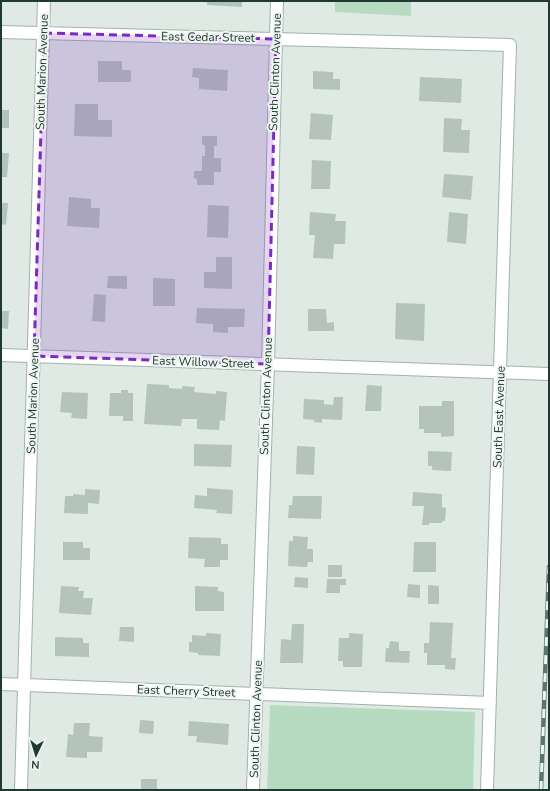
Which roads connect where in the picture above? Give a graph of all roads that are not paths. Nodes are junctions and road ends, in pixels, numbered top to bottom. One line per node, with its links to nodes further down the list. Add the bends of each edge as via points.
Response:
1 (44, 1): 4 (street, South Marion Avenue)
2 (277, 1): 5 (street, South Clinton Avenue)
3 (1, 32): 4 (street, East Cedar Street)
4 (44, 33): 5 (street, East Cedar Street); 8 (street, South Marion Avenue)
5 (276, 39): 6 (street, East Cedar Street); 9 (street, South Clinton Avenue)
6 (510, 45): 10 (street, South East Avenue)
7 (1, 355): 8 (street, East Willow Street)
8 (34, 356): 9 (street, East Willow Street); 13 (street, South Marion Avenue)
9 (268, 364): 10 (street, East Willow Street); 14 (street, South Clinton Avenue)
10 (500, 372): 11 (street, East Willow Street); 15 (street, South East Avenue)
11 (549, 374)
12 (1, 684): 13 (street, East Cherry Street)
13 (24, 685): 14 (street, East Cherry Street); 16 (street, South Marion Avenue)
14 (257, 694): 15 (street, East Cherry Street); 17 (street, South Clinton Avenue)
15 (490, 703): 18 (street, South East Avenue)
16 (21, 790)
17 (253, 790)
18 (487, 790)

